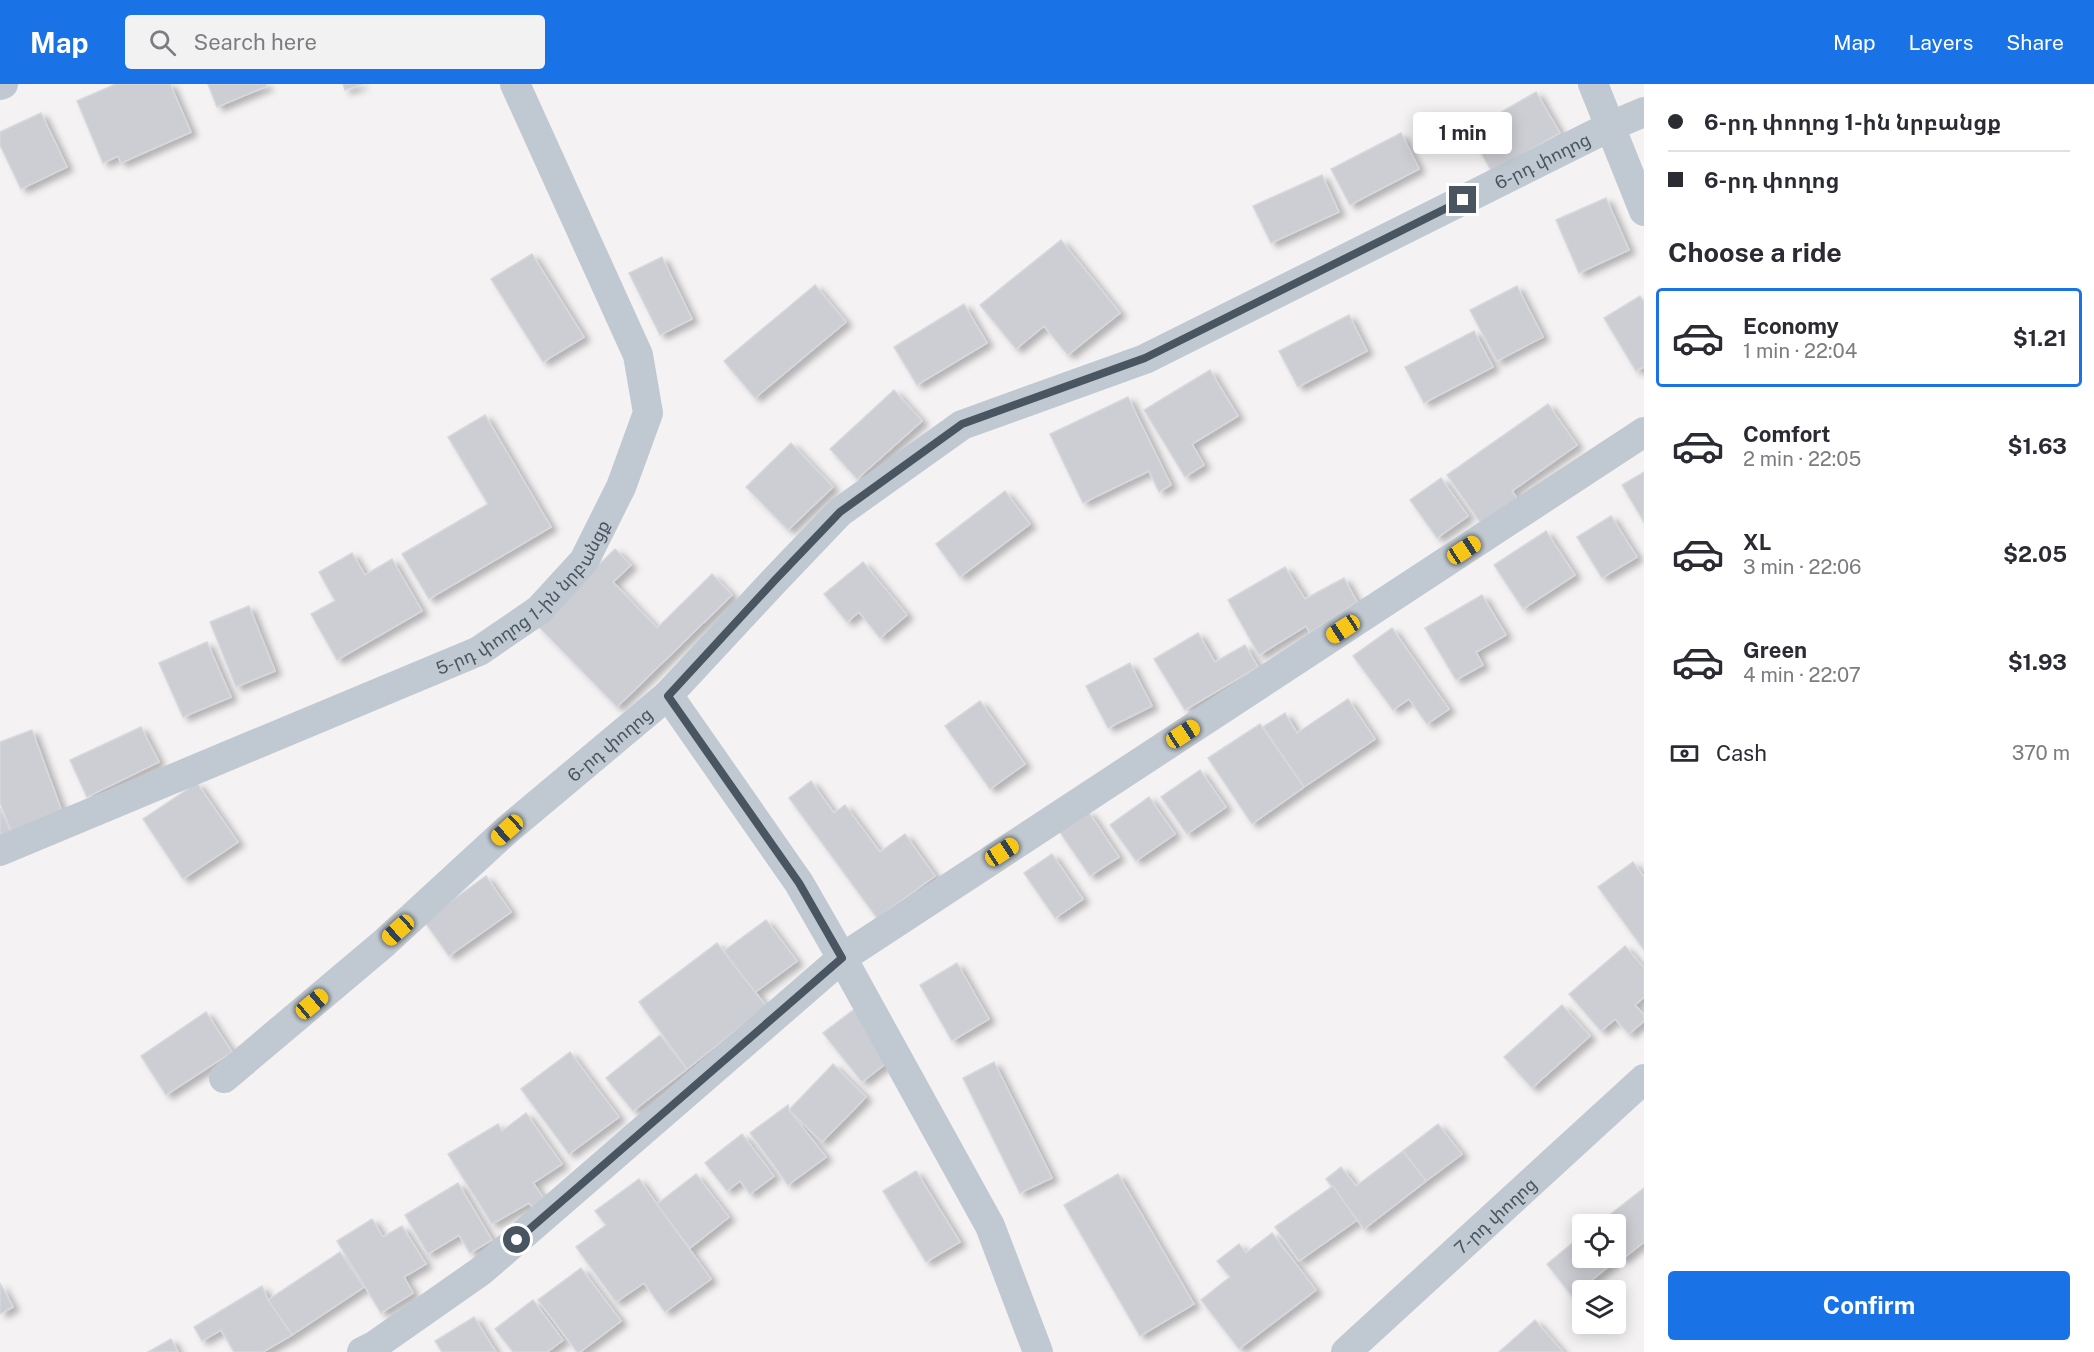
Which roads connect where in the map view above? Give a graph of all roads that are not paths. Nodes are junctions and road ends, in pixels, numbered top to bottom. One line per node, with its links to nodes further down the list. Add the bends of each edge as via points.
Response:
1 (515, 84): 8 (street, 5-րդ փողոց 1-ին նրբանցք, via 638,355 648,413 621,487 584,561 539,610 479,651)
2 (1593, 84): 4 (street)
3 (1644, 112): 4 (street, 6-րդ փողոց)
4 (1611, 126): 5 (street); 7 (street, 6-րդ փողոց, via 1145,358 962,424 840,512)
5 (1644, 211)
6 (1644, 432): 9 (street)
7 (668, 696): 9 (street, via 799,883); 10 (street, 6-րդ փողոց, via 507,830 383,944)
8 (0, 851)
9 (842, 958): 12 (street, via 481,1271); 13 (street, via 990,1226)
10 (224, 1078)
11 (1644, 1079): 14 (street, 7-րդ փողոց)
12 (362, 1352)
13 (1038, 1352)
14 (1346, 1352)

